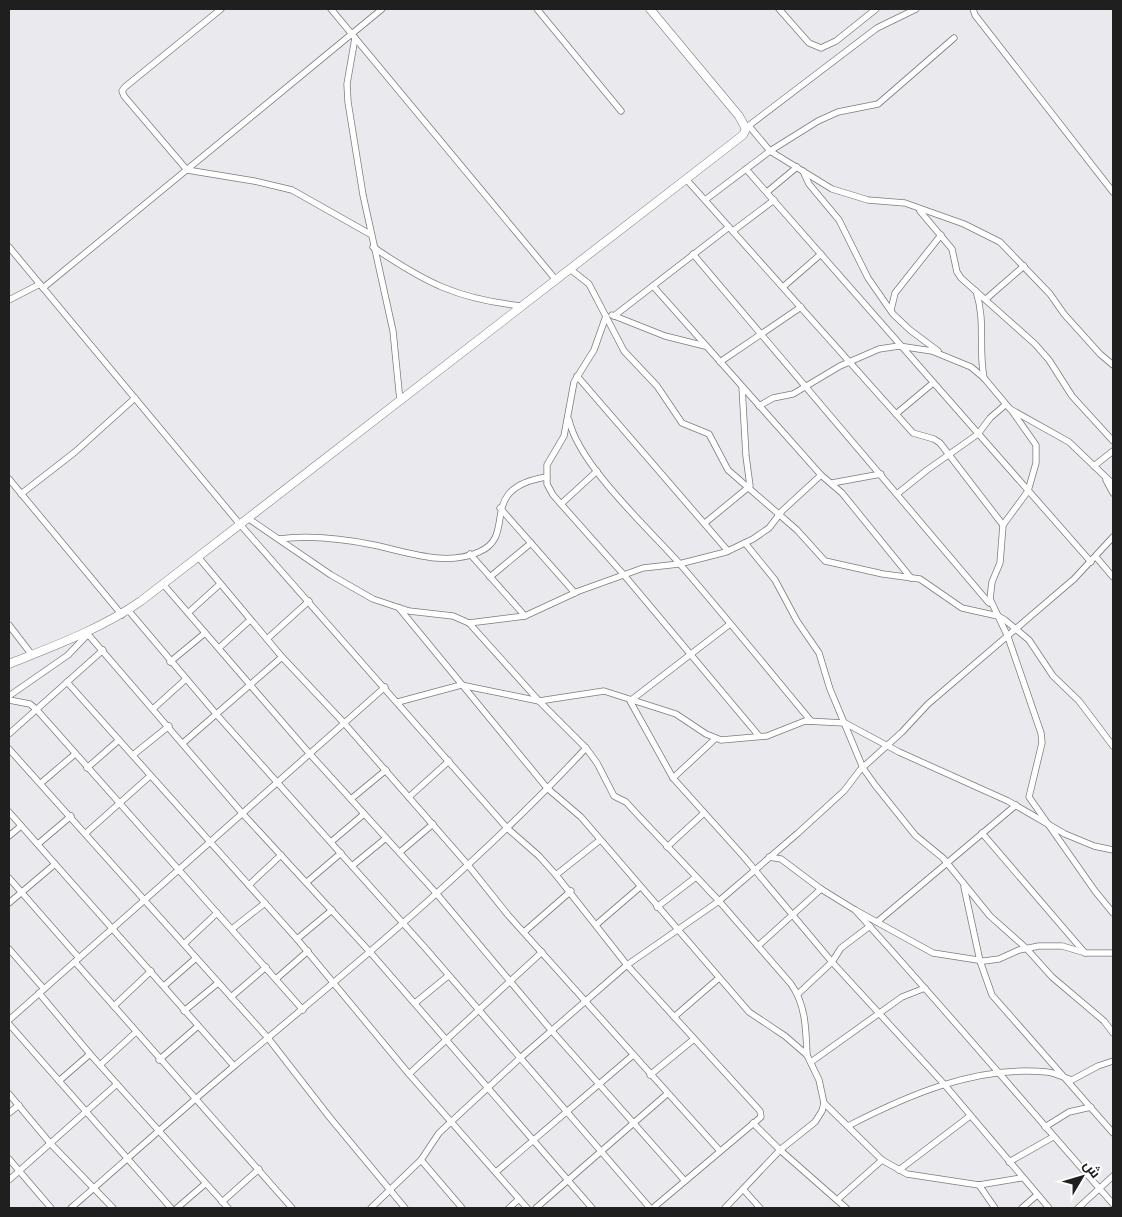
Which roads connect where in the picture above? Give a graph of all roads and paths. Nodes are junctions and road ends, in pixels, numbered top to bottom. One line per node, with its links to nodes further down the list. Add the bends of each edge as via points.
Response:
1 (221, 9): 17 (street, via 122,92)
2 (331, 9): 10 (street)
3 (382, 9): 10 (street)
4 (537, 9): 12 (street)
5 (650, 9): 13 (street)
6 (779, 9): 7 (street, via 809,43 821,48 836,42)
7 (876, 9)
8 (916, 9): 13 (street, via 877,28)
9 (973, 9): 21 (street)
10 (354, 36): 17 (street); 26 (street, via 348,94); 34 (street)
11 (954, 38): 14 (street, via 878,104 827,116)
12 (620, 112)
13 (748, 127): 14 (street); 19 (street)
14 (770, 151): 15 (street); 16 (street)
15 (797, 166): 18 (street); 20 (street)
16 (746, 169): 20 (street); 22 (street)
17 (187, 170): 26 (street, via 292,190); 35 (street)
18 (803, 172): 24 (street, via 844,194 874,201 905,203); 43 (street, via 839,220 868,278)
19 (686, 179): 22 (street); 33 (street)
20 (767, 192): 23 (street)
21 (1113, 192)
22 (705, 200): 25 (street)
23 (774, 200): 25 (street); 31 (street)
24 (917, 208): 27 (street); 32 (street, via 995,239)
25 (731, 229): 30 (street); 37 (street)
26 (370, 234): 29 (street)
27 (941, 234): 38 (street, via 954,252 959,276); 43 (street, via 896,294)
28 (9, 247): 35 (street)
29 (373, 247): 41 (street, via 404,268 450,291 483,301); 59 (street, via 393,331)
30 (693, 254): 36 (street); 46 (street)
31 (821, 254): 37 (street); 48 (street)
32 (1024, 266): 39 (street); 52 (street)
33 (570, 269): 34 (street); 44 (street, via 589,284)
34 (556, 280): 41 (street)
35 (41, 286): 40 (street); 58 (street)
36 (653, 286): 45 (street); 47 (street)
37 (783, 287): 42 (street)
38 (976, 289): 39 (street); 54 (street, via 983,318 981,356)
39 (986, 299): 66 (street, via 1046,356 1072,396)
40 (9, 300)
41 (522, 306): 59 (street)
42 (801, 307): 46 (street); 51 (street)
43 (891, 310): 49 (street, via 906,327)
44 (605, 314): 45 (street); 53 (street, via 594,350); 78 (street, via 624,351 657,386 682,423 709,434 724,464)
45 (614, 316): 47 (street, via 665,336)
46 (760, 335): 50 (street); 57 (street)
47 (707, 346): 50 (street)
48 (899, 346): 49 (street); 51 (street, via 879,349); 55 (street)
49 (943, 354): 54 (street, via 971,367)
50 (720, 362): 56 (street)
51 (849, 362): 57 (street); 64 (street)
52 (1113, 365)
53 (576, 376): 63 (street); 87 (street)
54 (984, 378): 60 (street)
55 (933, 383): 64 (street); 65 (street)
56 (742, 387): 61 (street); 78 (street, via 745,450 751,485)
57 (805, 387): 61 (street); 71 (street)
58 (135, 398): 81 (street, via 75,452); 88 (street)
59 (400, 400): 86 (street)
60 (1005, 405): 62 (street); 65 (street)
61 (759, 406): 72 (street)
62 (1012, 411): 69 (street, via 1069,442); 79 (street, via 1036,445 1036,463)
63 (568, 414): 70 (street, via 577,443); 73 (street, via 564,436 549,460)
64 (896, 414): 68 (street, via 913,433 934,439)
65 (978, 434): 68 (street); 79 (street)
66 (1113, 441)
67 (1113, 450): 69 (street)
68 (948, 455): 82 (street); 89 (street)
69 (1094, 466): 74 (street)
70 (597, 471): 83 (street); 98 (street)
71 (881, 474): 76 (street); 82 (street)
72 (821, 475): 76 (street); 85 (street)
73 (546, 478): 83 (street, via 549,489); 84 (street, via 514,487)
74 (1106, 478): 77 (street); 80 (street)
75 (9, 479): 81 (street)
76 (832, 483): 102 (street)
77 (1113, 484)
78 (748, 489): 85 (street); 87 (street)
79 (1028, 491): 89 (street); 97 (street)
80 (1113, 493)
81 (21, 494): 109 (street)
82 (897, 494): 107 (street)
83 (561, 504): 99 (street)
84 (500, 508): 92 (street); 95 (street, via 498,534 480,552)
85 (779, 515): 93 (street, via 769,528); 102 (street, via 829,563)
86 (249, 519): 88 (street); 91 (street)
87 (705, 523): 94 (street)
88 (241, 525): 96 (street); 106 (street)
89 (1003, 525): 107 (street, via 1000,563 990,592)
90 (1113, 537): 97 (street)
91 (279, 539): 95 (street, via 345,541 416,556 454,558); 108 (street, via 351,588)
92 (531, 543): 100 (street); 105 (street)
93 (746, 543): 94 (street); 143 (street, via 775,580 819,653)
94 (728, 551): 98 (street)
95 (470, 554): 100 (street)
96 (199, 558): 103 (street); 104 (street)
97 (1093, 560): 101 (street); 117 (street)
98 (679, 564): 99 (street, via 644,568); 115 (street)
99 (624, 575): 105 (street); 125 (street)
100 (490, 576): 111 (street)
101 (1113, 577)
102 (911, 578): 112 (street, via 924,581 962,608)
103 (163, 584): 109 (street); 110 (street)
104 (220, 584): 110 (street); 113 (street)
105 (575, 593): 111 (street)
106 (309, 601): 121 (street); 133 (street)
107 (993, 607): 112 (street)
108 (399, 608): 114 (street, via 453,616); 132 (street)
109 (125, 613): 119 (street); 127 (street)
110 (188, 613): 118 (street)
111 (525, 616): 114 (street)
112 (998, 616): 117 (street); 120 (street)
113 (250, 620): 121 (street); 122 (street)
114 (469, 623): 135 (street)
115 (730, 624): 125 (street); 141 (street)
116 (9, 625): 124 (street)
117 (1017, 629): 120 (street); 151 (street)
118 (205, 632): 122 (street); 127 (street)
119 (87, 633): 123 (street); 124 (street); 134 (street, via 68,656)
120 (1008, 637): 150 (street, via 928,704); 176 (street, via 1042,733 1029,797)
121 (267, 638): 126 (street)
122 (219, 648): 131 (street)
123 (103, 650): 130 (street); 138 (street)
124 (32, 654): 128 (street)
125 (690, 655): 136 (street); 146 (street)
126 (282, 657): 131 (street); 142 (street)
127 (170, 662): 129 (street)
128 (9, 664)
129 (186, 680): 138 (street); 140 (street)
130 (67, 682): 139 (street); 148 (street)
131 (251, 685): 140 (street); 154 (street)
132 (461, 685): 135 (street); 137 (street); 165 (street)
133 (384, 687): 137 (street); 142 (street)
134 (9, 698): 139 (street, via 30,704)
135 (539, 701): 136 (street, via 604,691); 152 (street)
136 (630, 701): 147 (street, via 676,714); 162 (street)
137 (398, 702): 157 (street)
138 (154, 708): 144 (street)
139 (37, 710): 145 (street); 155 (street)
140 (217, 716): 149 (street); 163 (street)
141 (810, 721): 143 (street); 146 (street)
142 (344, 723): 154 (street); 160 (street)
143 (845, 723): 150 (street); 159 (street)
144 (170, 726): 149 (street); 156 (street)
145 (9, 734)
146 (758, 736): 147 (street, via 730,741)
147 (715, 739): 162 (street)
148 (119, 740): 156 (street); 158 (street)
149 (183, 743): 171 (street)
150 (888, 746): 159 (street); 169 (street)
151 (1113, 746)
152 (586, 748): 165 (street); 187 (street, via 614,796 626,802)
153 (9, 750): 164 (street)
154 (310, 753): 163 (street); 167 (street)
155 (75, 754): 158 (street); 164 (street)
156 (133, 755): 161 (street)
157 (450, 761): 166 (street); 178 (street)
158 (87, 768): 168 (street)
159 (863, 768): 192 (street, via 844,791); 194 (street, via 915,834)
160 (386, 770): 166 (street); 167 (street)
161 (150, 776): 168 (street); 184 (street)
162 (673, 778): 172 (street)
163 (276, 782): 171 (street); 185 (street)
164 (41, 783): 174 (street)
165 (547, 788): 178 (street); 183 (street, via 581,817)
166 (409, 797): 175 (street)
167 (351, 799): 173 (street)
168 (120, 804): 179 (street); 197 (street)
169 (1016, 804): 176 (street); 180 (street)
170 (9, 812): 177 (street)
171 (242, 813): 184 (street); 191 (street)
172 (704, 813): 187 (street); 198 (street)
173 (364, 814): 182 (street); 185 (street)
174 (71, 816): 179 (street); 186 (street)
175 (432, 824): 189 (street); 195 (street)
176 (1047, 825): 188 (street, via 1083,842); 218 (street)
177 (21, 826): 181 (street); 186 (street)
178 (506, 828): 195 (street); 199 (street)
179 (86, 833): 210 (street)
180 (982, 833): 194 (street); 236 (street)
181 (9, 836)
182 (386, 838): 189 (street); 196 (street)
183 (600, 840): 199 (street); 205 (street)
184 (210, 841): 197 (street); 203 (street)
185 (331, 842): 190 (street)
186 (38, 844): 193 (street)
187 (668, 847): 200 (street)
188 (1113, 850)
189 (400, 852): 209 (street)
190 (341, 854): 196 (street); 202 (street)
191 (281, 856): 202 (street); 203 (street)
192 (769, 857): 198 (street); 206 (street, via 788,864)
193 (55, 864): 207 (street); 224 (street)
194 (947, 864): 204 (street); 220 (street)
195 (468, 865): 209 (street); 227 (street)
196 (352, 866): 221 (street)
197 (178, 869): 210 (street); 217 (street)
198 (754, 870): 211 (street); 219 (street)
199 (556, 875): 208 (street)
200 (696, 877): 211 (street); 214 (street)
201 (9, 878): 207 (street)
202 (307, 882): 215 (street)
203 (249, 885): 213 (street)
204 (963, 886): 231 (street, via 999,925); 240 (street)
205 (640, 887): 214 (street); 222 (street)
206 (821, 889): 216 (street); 219 (street)
207 (21, 891): 212 (street); 239 (street)
208 (571, 891): 222 (street); 227 (street)
209 (436, 893): 221 (street); 249 (street)
210 (144, 898): 224 (street); 229 (street)
211 (719, 901): 226 (street); 230 (street)
212 (9, 902)
213 (265, 903): 225 (street); 228 (street)
214 (657, 907): 226 (street)
215 (332, 910): 228 (street); 234 (street)
216 (856, 910): 220 (street); 223 (street)
217 (217, 913): 225 (street); 229 (street)
218 (1113, 913)
219 (792, 916): 230 (street); 241 (street)
220 (877, 922): 240 (street, via 933,952)
221 (403, 923): 234 (street); 245 (street)
222 (597, 924): 242 (street)
223 (870, 926): 241 (street, via 841,948); 252 (street)
224 (112, 928): 239 (street); 244 (street)
225 (232, 929): 243 (street)
226 (677, 931): 242 (street); 246 (street)
227 (524, 932): 235 (street)
228 (297, 939): 233 (street)
229 (184, 944): 238 (street)
230 (758, 946): 255 (street)
231 (1026, 948): 236 (street, via 1054,945); 240 (street, via 999,959); 269 (street, via 1052,977 1104,1021)
232 (9, 949): 253 (street)
233 (308, 951): 247 (street); 250 (street)
234 (370, 952): 250 (street); 258 (street)
235 (542, 952): 249 (street); 257 (street)
236 (1086, 953): 237 (street)
237 (1113, 953)
238 (196, 958): 248 (street); 251 (street)
239 (77, 960): 253 (street); 259 (street)
240 (980, 961): 285 (street, via 992,995)
241 (832, 962): 255 (street); 263 (street)
242 (627, 965): 257 (street); 264 (street)
243 (266, 967): 247 (street); 256 (street)
244 (151, 971): 251 (street); 259 (street)
245 (448, 976): 258 (street); 262 (street)
246 (719, 978): 264 (street); 274 (street, via 749,1012 786,1036)
247 (276, 979): 260 (street)
248 (218, 983): 256 (street); 261 (street)
249 (511, 983): 262 (street); 267 (street)
250 (334, 984): 260 (street); 283 (street)
251 (164, 986): 261 (street)
252 (925, 988): 263 (street, via 902,996); 282 (street)
253 (44, 989): 254 (street)
254 (39, 993): 265 (street); 273 (street)
255 (798, 994): 274 (street, via 805,1019)
256 (231, 997): 270 (street)
257 (584, 1001): 267 (street); 275 (street)
258 (415, 1003): 272 (street)
259 (114, 1006): 268 (street)
260 (303, 1010): 270 (street)
261 (184, 1011): 266 (street)
262 (480, 1011): 272 (street); 276 (street)
263 (878, 1013): 279 (street); 289 (street)
264 (674, 1017): 271 (street)
265 (10, 1018): 286 (street)
266 (198, 1026): 277 (street); 281 (street)
267 (551, 1030): 276 (street); 287 (street)
268 (136, 1032): 277 (street); 280 (street)
269 (1113, 1033)
270 (268, 1038): 281 (street); 333 (street)
271 (694, 1039): 284 (street); 303 (street, via 760,1112 761,1117)
272 (447, 1040): 283 (street); 290 (street)
273 (90, 1054): 280 (street); 286 (street)
274 (807, 1055): 279 (street)
275 (632, 1056): 284 (street); 287 (street)
276 (519, 1059): 290 (street); 298 (street)
277 (159, 1060): 293 (street)
278 (1113, 1061): 285 (street, via 1077,1078)
279 (811, 1062): 294 (street)
280 (100, 1066): 288 (street)
281 (234, 1066): 293 (street)
282 (997, 1072): 285 (street, via 1049,1072); 289 (street); 305 (street)
283 (409, 1074): 301 (street)
284 (650, 1075): 292 (street)
285 (1065, 1078): 296 (street)
286 (59, 1081): 297 (street)
287 (600, 1083): 298 (street); 302 (street)
288 (117, 1084): 297 (street); 306 (street)
289 (944, 1084): 300 (street); 304 (street)
290 (488, 1088): 301 (street); 309 (street)
291 (9, 1094): 295 (street)
292 (667, 1094): 302 (street); 313 (street)
293 (196, 1098): 306 (street); 319 (street)
294 (824, 1103): 304 (street); 311 (street, via 816,1122)
295 (19, 1105): 299 (street); 310 (street)
296 (1091, 1107): 305 (street, via 1069,1112); 307 (street)
297 (85, 1111): 310 (street); 315 (street)
298 (566, 1112): 309 (street); 312 (street)
299 (9, 1113)
300 (970, 1116): 318 (street); 320 (street)
301 (451, 1121): 316 (street, via 434,1138); 322 (street)
302 (634, 1122): 312 (street); 327 (street)
303 (753, 1123): 311 (street); 313 (street)
304 (848, 1126): 317 (street)
305 (1045, 1127): 308 (street)
306 (159, 1131): 315 (street); 328 (street)
307 (1113, 1133)
308 (1053, 1137): 318 (street); 331 (street)
309 (534, 1138): 322 (street); 326 (street)
310 (50, 1143): 321 (street); 330 (street)
311 (780, 1150): 332 (street); 336 (street)
312 (601, 1152): 326 (street); 353 (street)
313 (720, 1152): 327 (street)
314 (9, 1159): 321 (street)
315 (125, 1159): 330 (street); 343 (street)
316 (421, 1160): 333 (street); 339 (street)
317 (882, 1160): 320 (street); 336 (street)
318 (1009, 1162): 324 (street)
319 (259, 1169): 337 (street); 346 (street)
320 (900, 1170): 329 (street, via 907,1174)
321 (19, 1171): 325 (street); 340 (street)
322 (496, 1172): 335 (street)
323 (1113, 1176): 331 (street)
324 (1021, 1178): 329 (street); 334 (street)
325 (9, 1180)
326 (568, 1180): 351 (street); 352 (street)
327 (685, 1182): 353 (street)
328 (205, 1184): 337 (street); 344 (street)
329 (979, 1185): 357 (street)
330 (94, 1188): 341 (street); 342 (street)
331 (1099, 1188): 338 (street); 360 (street)
332 (743, 1189): 354 (street); 355 (street)
333 (391, 1192): 347 (street); 348 (street)
334 (1036, 1195): 358 (street); 359 (street)
335 (520, 1199): 349 (street); 350 (street)
336 (837, 1200): 356 (street)
337 (222, 1202): 345 (street)
338 (1113, 1204)
339 (459, 1207)
340 (51, 1208)
341 (71, 1208)
342 (113, 1208)
343 (170, 1208)
344 (177, 1208)
345 (228, 1208)
346 (292, 1208)
347 (372, 1208)
348 (405, 1208)
349 (509, 1208)
350 (527, 1208)
351 (536, 1208)
352 (592, 1208)
353 (652, 1208)
354 (725, 1208)
355 (760, 1208)
356 (846, 1208)
357 (995, 1208)
358 (1022, 1208)
359 (1049, 1208)
360 (1078, 1208)

